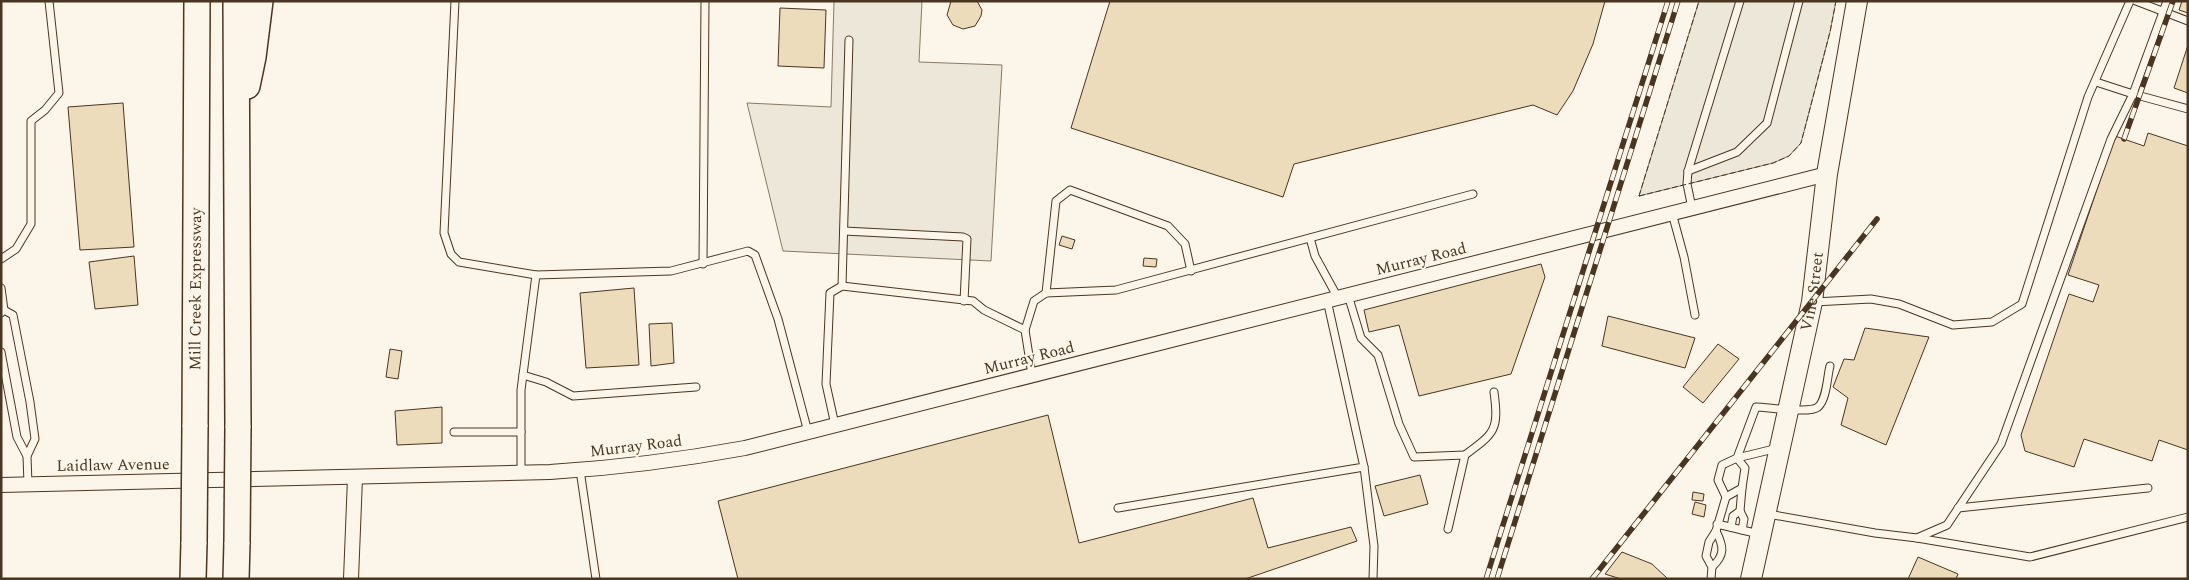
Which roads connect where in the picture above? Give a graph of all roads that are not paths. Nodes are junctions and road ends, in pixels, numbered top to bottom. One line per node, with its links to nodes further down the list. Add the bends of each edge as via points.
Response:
1 (49, 1): 27 (lane, via 59,93 31,121 31,224 16,249)
2 (195, 1): 76 (highway, Mill Creek Expressway, bridge)
3 (236, 1): 19 (highway)
4 (260, 1): 19 (highway, via 253,57)
5 (455, 1): 30 (lane, via 444,233 451,254 459,262)
6 (705, 1): 28 (lane)
7 (1740, 1): 20 (lane)
8 (1799, 1): 20 (lane, via 1767,123 1737,152)
9 (1857, 1): 21 (main road, Vine Street)
10 (2130, 1): 16 (lane)
11 (2136, 1): 13 (lane)
12 (2167, 1): 13 (lane)
13 (2164, 11): 14 (lane); 17 (lane)
14 (2188, 21)
15 (849, 40): 25 (lane)
16 (2096, 82): 17 (lane); 36 (lane, via 2088,97 2022,304 1992,322 1953,325 1899,304 1871,299)
17 (2133, 94): 18 (lane); 66 (lane, via 2111,140 2001,444)
18 (2188, 109)
19 (237, 132): 77 (highway, bridge)
20 (1688, 171): 23 (lane, via 1686,184)
21 (1827, 174): 23 (street, Murray Road); 36 (main road, Vine Street)
22 (1473, 194): 26 (lane)
23 (1692, 208): 24 (street, Murray Road)
24 (1672, 213): 34 (street, Murray Road); 38 (lane)
25 (844, 231): 31 (lane); 35 (lane, via 967,239)
26 (1310, 238): 29 (lane); 34 (lane, via 1315,256)
27 (1, 259)
28 (703, 264): 30 (lane, via 671,271); 50 (lane, via 748,251 755,255 778,319)
29 (1191, 271): 33 (lane, via 1116,290); 33 (lane, via 1185,244 1168,226 1070,190 1056,201)
30 (536, 275): 42 (lane)
31 (842, 286): 35 (lane); 47 (lane, via 830,293 828,330 826,384)
32 (1, 288): 37 (lane)
33 (1046, 292): 39 (lane, via 1034,302)
34 (1338, 298): 43 (street, Murray Road); 52 (lane, via 1360,338 1378,355 1398,424 1414,457); 55 (lane)
35 (964, 301): 39 (lane, via 973,301 984,310)
36 (1812, 302): 46 (main road, Vine Street)
37 (2, 312): 53 (lane, via 13,315 30,402 35,439)
38 (1695, 315)
39 (1025, 330): 43 (lane)
40 (1, 352): 53 (lane, via 18,437)
41 (1830, 366): 46 (lane, via 1818,407 1809,411)
42 (523, 375): 44 (lane, via 573,396); 49 (lane)
43 (1032, 375): 47 (street, Murray Road)
44 (696, 387)
45 (1494, 392): 52 (lane, via 1497,419 1487,439)
46 (1787, 408): 51 (main road, Vine Street); 54 (lane, via 1756,407)
47 (835, 425): 50 (street, Murray Road)
48 (454, 432): 49 (lane)
49 (521, 432): 57 (lane)
50 (808, 432): 56 (street, Murray Road, via 676,461)
51 (1779, 448): 54 (lane); 68 (main road, Vine Street)
52 (1465, 455): 72 (lane)
53 (27, 456): 60 (lane)
54 (1737, 458): 62 (lane, via 1745,468); 64 (lane, via 1722,465 1718,480)
55 (1364, 468): 65 (lane); 80 (lane, via 1374,546)
56 (580, 470): 57 (street, Murray Road); 79 (lane)
57 (521, 473): 58 (street, Murray Road)
58 (355, 478): 59 (street, Murray Road); 78 (street)
59 (225, 480): 60 (street, Laidlaw Avenue)
60 (28, 484): 61 (street, Laidlaw Avenue)
61 (1, 485)
62 (1742, 488): 64 (lane); 67 (lane)
63 (2148, 488): 66 (lane)
64 (1726, 497): 71 (lane)
65 (1118, 508)
66 (1958, 508): 74 (lane, via 1947,525)
67 (1740, 510): 70 (lane); 73 (lane)
68 (1766, 514): 73 (main road, Vine Street); 74 (lane)
69 (2188, 518): 74 (lane, via 2030,557)
70 (1731, 527): 71 (lane); 73 (lane)
71 (1717, 528): 75 (lane, via 1706,556); 75 (lane, via 1723,544 1720,560)
72 (1448, 529)
73 (1752, 533): 82 (main road, Vine Street)
74 (1916, 538)
75 (1712, 567): 81 (lane)
76 (193, 579)
77 (236, 579)
78 (351, 579)
79 (596, 579)
80 (1373, 579)
81 (1711, 579)
82 (1751, 579)

